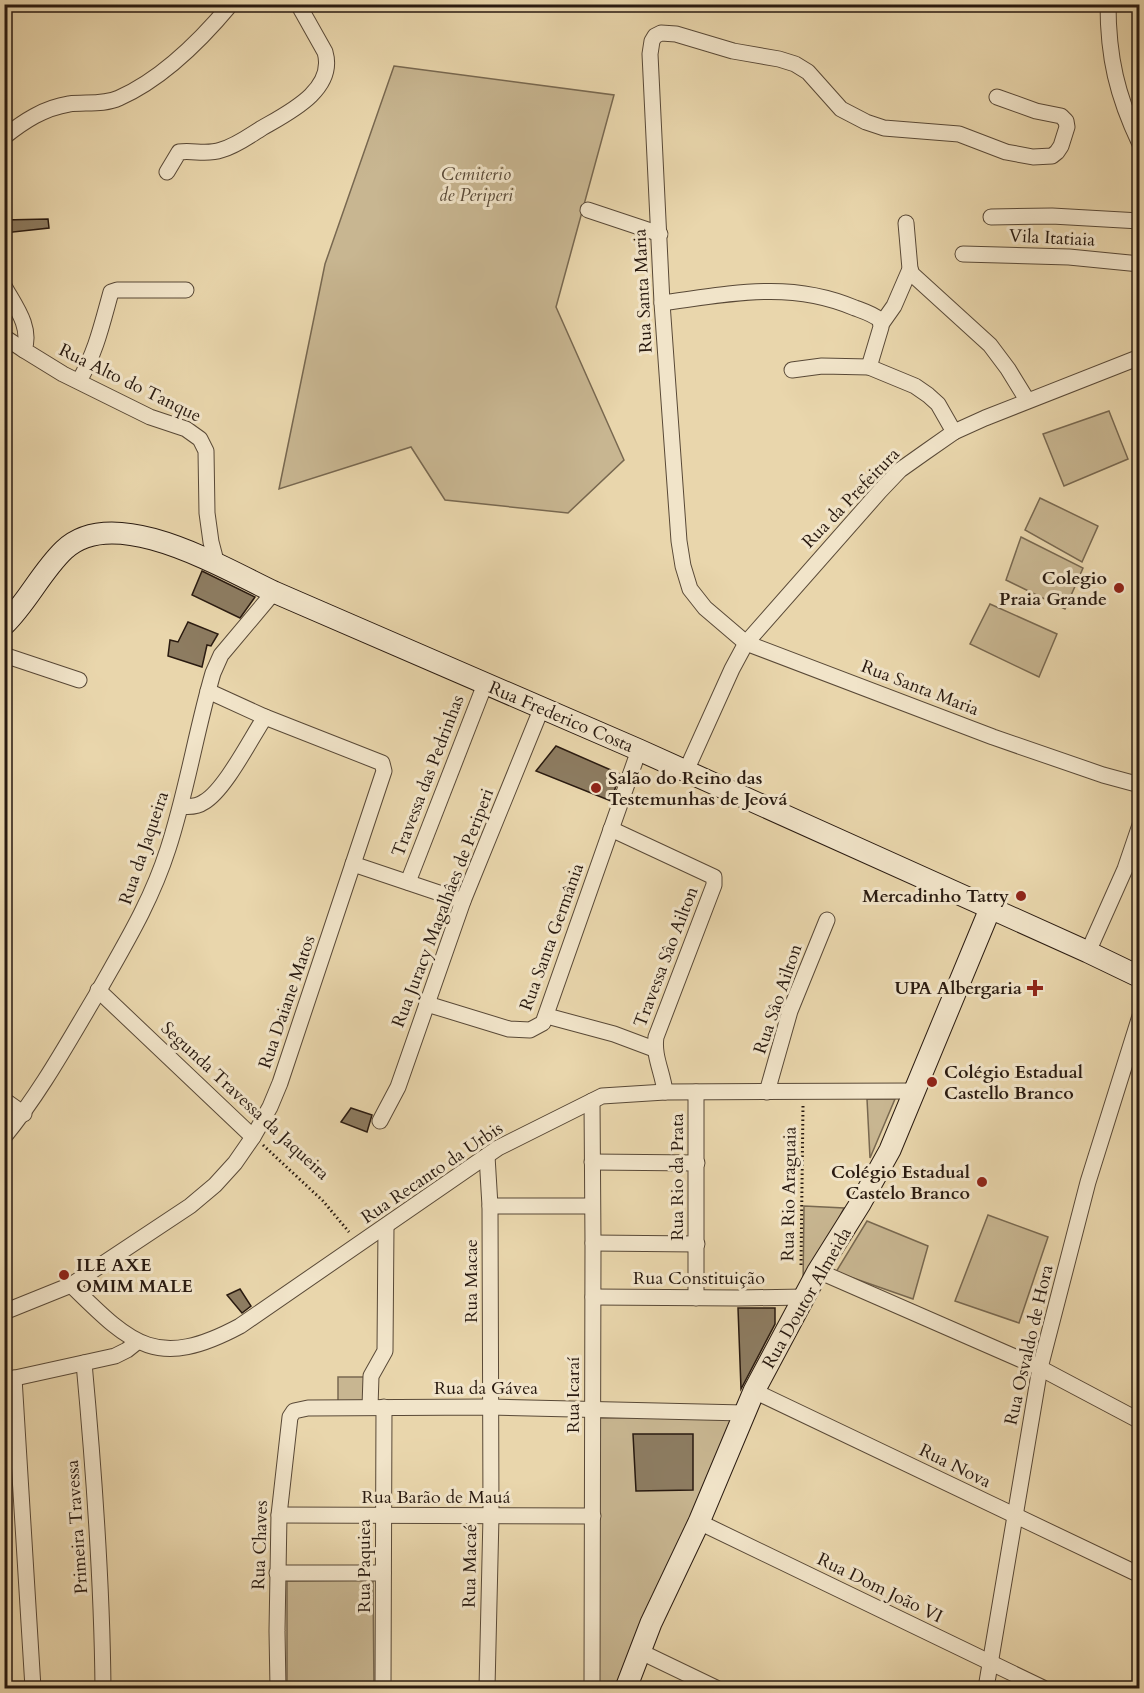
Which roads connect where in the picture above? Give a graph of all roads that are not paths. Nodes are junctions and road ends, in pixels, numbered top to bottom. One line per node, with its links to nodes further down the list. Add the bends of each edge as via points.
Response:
1 (231, 4): 5 (street, via 176,60 119,98 49,109)
2 (298, 4): 7 (street, via 327,60 325,75 315,91 294,110 224,150 179,152)
3 (1108, 4): 6 (street, via 1114,72 1124,111)
4 (997, 97): 12 (street, Rua Santa Maria, via 1061,116 1067,127 1057,152 1034,157 1006,152 959,134 884,128 841,109 808,72 795,64 661,33 651,41 650,54)
5 (4, 137)
6 (1140, 144)
7 (167, 172)
8 (588, 210): 12 (street)
9 (991, 217): 10 (street)
10 (1140, 221)
11 (906, 223): 15 (street)
12 (660, 234): 18 (street, Rua Santa Maria)
13 (963, 255): 14 (street, Vila Itatiaia, via 1069,257)
14 (1140, 264)
15 (910, 270): 19 (street); 26 (street, via 990,345)
16 (4, 286): 21 (street, via 26,327)
17 (186, 290): 25 (street, via 111,292 97,344)
18 (662, 303): 19 (street, via 761,290 793,291 849,305); 31 (street, Rua Santa Maria, via 683,566 690,589 705,608)
19 (882, 323): 23 (street)
20 (4, 336): 21 (street, Rua Alto do Tanque)
21 (24, 350): 25 (street, Rua Alto do Tanque)
22 (1140, 357): 26 (street, Rua da Prefeitura)
23 (869, 366): 24 (street); 27 (street, via 928,395 938,404)
24 (792, 370)
25 (79, 381): 28 (street, Rua Alto do Tanque, via 200,439 206,451 207,513)
26 (1027, 400): 27 (street, Rua da Prefeitura)
27 (954, 432): 31 (street, Rua da Prefeitura, via 900,470)
28 (217, 565): 29 (main road, Rua Frederico Costa); 30 (main road, Rua Frederico Costa, via 143,536 123,532 89,535 63,550)
29 (274, 592): 34 (main road, Rua Frederico Costa); 35 (street, Rua da Jaqueira, via 220,655)
30 (4, 626)
31 (746, 643): 39 (street, Rua da Prefeitura); 40 (street, Rua Santa Maria, via 993,737)
32 (4, 654): 33 (street)
33 (79, 680)
34 (485, 684): 36 (main road, Rua Frederico Costa); 45 (street, Travessa das Pedrinhas)
35 (208, 691): 37 (street, Rua Daiane Matos); 41 (street, Rua da Jaqueira)
36 (542, 707): 38 (main road, Rua Frederico Costa); 46 (street, Rua Juracy Magalhâes de Periperi)
37 (265, 717): 41 (street, via 213,795 198,806); 44 (street, Rua Daiane Matos, via 382,763 384,771)
38 (639, 750): 39 (main road, Rua Frederico Costa); 43 (street, Rua Santa Germânia)
39 (686, 771): 47 (main road, Rua Frederico Costa)
40 (1138, 780)
41 (181, 806): 51 (street, Rua da Jaqueira, via 154,889 137,926)
42 (1140, 825): 49 (street)
43 (611, 829): 53 (street, Rua Santa Germânia); 55 (street, Travessa Sâo Ailton, via 714,877)
44 (354, 864): 45 (street); 65 (street, Rua Daiane Matos, via 280,1083)
45 (408, 882): 46 (street)
46 (463, 902): 52 (street, Rua Juracy Magalhâes de Periperi)
47 (990, 909): 49 (main road, Rua Frederico Costa); 56 (main road, Rua Doutor Almeida)
48 (827, 920): 59 (street, Rua Sâo Ailton, via 790,1011)
49 (1088, 952): 50 (main road, Rua Frederico Costa)
50 (1140, 977)
51 (98, 990): 62 (street, Rua da Jaqueira); 65 (street, Segunda Travessa da Jaqueira)
52 (427, 1004): 53 (street, Rua Santa Germânia, via 521,1031 538,1027); 63 (street, Rua Juracy Magalhâes de Periperi, via 398,1087)
53 (547, 1016): 55 (street)
54 (1140, 1016): 82 (street, Rua Osvaldo de Hora, via 1088,1182)
55 (654, 1049): 57 (street, Travessa Sâo Ailton)
56 (914, 1091): 59 (street, Rua Recanto da Urbis); 74 (main road, Rua Doutor Almeida, via 885,1159)
57 (664, 1092): 58 (street, Rua Recanto da Urbis); 61 (street, Rua Recanto da Urbis, via 614,1094)
58 (696, 1092): 59 (street, Rua Recanto da Urbis); 68 (street, Rua Rio da Prata)
59 (767, 1092)
60 (4, 1100): 62 (street)
61 (592, 1101): 66 (street, Rua Recanto da Urbis); 67 (street, Rua Icaraí)
62 (24, 1114): 64 (street, Rua da Jaqueira)
63 (380, 1121)
64 (4, 1137)
65 (253, 1137): 75 (street, Rua Daiane Matos, via 215,1185 190,1206)
66 (487, 1156): 69 (street, Rua Macae); 71 (street, Rua Recanto da Urbis)
67 (592, 1162): 68 (street); 70 (street, Rua Icaraí)
68 (697, 1163): 73 (street, Rua Rio da Prata)
69 (490, 1206): 70 (street); 86 (street, Rua Macae)
70 (592, 1206): 72 (street, Rua Icaraí)
71 (386, 1226): 80 (street, Rua Recanto da Urbis, via 247,1322 214,1339 175,1348); 85 (street, Rua Paquiea, via 385,1351 371,1376)
72 (593, 1243): 73 (street); 77 (street, Rua Icaraí)
73 (697, 1244): 78 (street, Rua Rio da Prata)
74 (818, 1271): 76 (main road, Rua Doutor Almeida); 82 (street)
75 (71, 1285): 79 (street, Rua Daiane Matos); 80 (street, Rua Recanto da Urbis)
76 (802, 1297): 78 (street, Rua Constituição); 84 (main road, Rua Doutor Almeida)
77 (592, 1298): 78 (street, Rua Constituição); 88 (street, Rua Icaraí)
78 (696, 1298)
79 (4, 1312)
80 (137, 1342): 81 (street, via 121,1353)
81 (84, 1363): 83 (street); 103 (street, Primeira Travessa, via 102,1609)
82 (1040, 1368): 90 (street); 94 (street, Rua Osvaldo de Hora)
83 (9, 1379): 102 (street)
84 (754, 1391): 89 (main road, Rua Doutor Almeida); 94 (street, Rua Nova)
85 (377, 1407): 86 (street, Rua da Gávea); 87 (street, Rua da Gávea); 95 (street, Rua Paquiea)
86 (490, 1407): 88 (street, Rua da Gávea); 92 (street, Rua Macaé)
87 (300, 1409): 91 (street, Rua Chaves, via 290,1417)
88 (593, 1409): 89 (street, Rua da Gávea); 93 (street, Rua Icaraí)
89 (744, 1413): 96 (main road, Rua Doutor Almeida)
90 (1140, 1421)
91 (279, 1515): 95 (street, Rua Barão de Mauá); 97 (street, Rua Chaves)
92 (491, 1516): 93 (street, Rua Barão de Mauá); 95 (street, Rua Barão de Mauá); 106 (street, Rua Macaé)
93 (592, 1516): 107 (street, Rua Icaraí)
94 (1014, 1516): 99 (street, Rua Nova); 101 (street, Rua Osvaldo de Hora)
95 (384, 1517): 98 (street, Rua Paquiea)
96 (699, 1522): 100 (main road, Rua Doutor Almeida); 101 (street, Rua Dom João VI)
97 (277, 1573): 98 (street); 104 (street, Rua Chaves)
98 (383, 1573): 105 (street, Rua Paquiea)
99 (1140, 1575)
100 (639, 1651): 108 (main road, Rua Doutor Almeida); 109 (street)
101 (990, 1663): 110 (street, Rua Osvaldo de Hora); 111 (street, Rua Dom João VI)
102 (33, 1689)
103 (103, 1689)
104 (278, 1689)
105 (383, 1689)
106 (487, 1689)
107 (592, 1689)
108 (626, 1689)
109 (716, 1689)
110 (986, 1689)
111 (1043, 1689)

